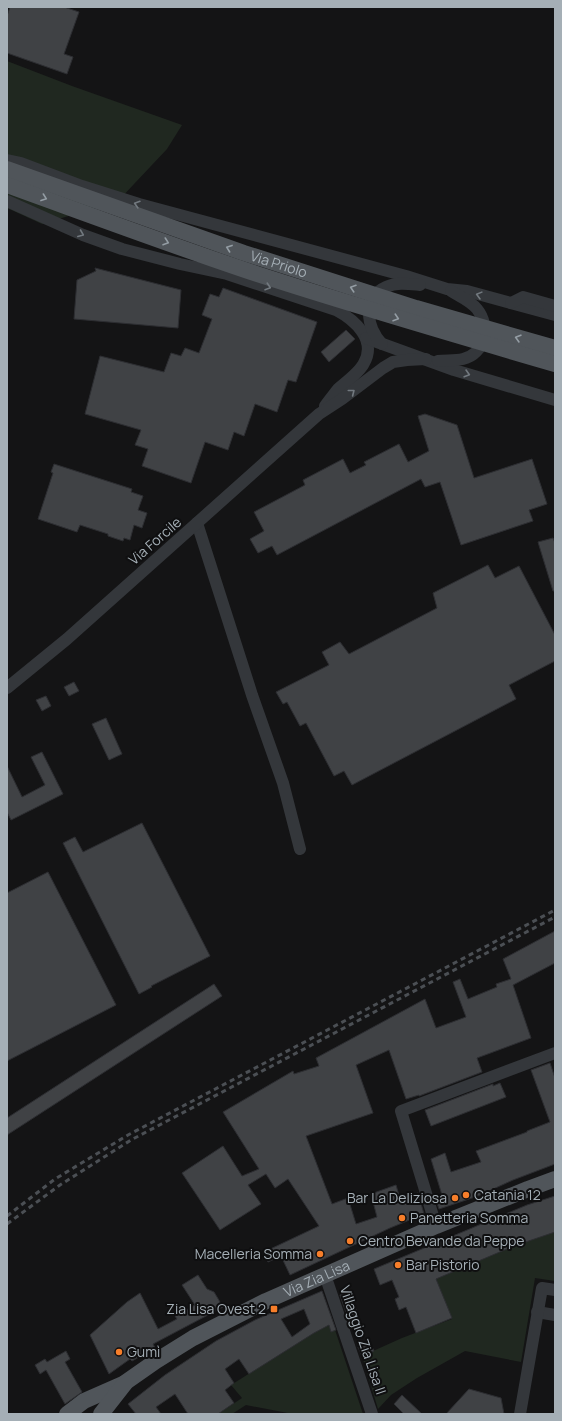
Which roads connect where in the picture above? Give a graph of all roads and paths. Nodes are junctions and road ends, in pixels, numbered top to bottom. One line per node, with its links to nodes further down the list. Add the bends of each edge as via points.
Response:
1 (7, 160): 5 (street, one-way to 1, via 139,204)
2 (7, 168): 10 (main road, Via Priolo, one-way to 2, via 416,308 244,253)
3 (7, 184): 12 (main road, Via Priolo, one-way to 12, via 257,274)
4 (7, 201): 9 (street, one-way to 9, via 83,235 122,249 227,274 336,310)
5 (442, 287): 6 (street, one-way to 5); 9 (street, via 401,284 387,287 377,293 368,313); 11 (street, via 476,307 485,326 485,336 476,352 462,360)
6 (511, 303): 7 (street, via 523,297); 8 (street)
7 (555, 306)
8 (555, 315)
9 (374, 340): 11 (street); 14 (street, via 367,343 368,352 364,365 337,391)
10 (555, 348)
11 (428, 360): 13 (street, one-way to 13); 14 (street, one-way to 11, via 393,362)
12 (555, 364)
13 (555, 400)
14 (319, 414): 15 (street, Via Forcile)
15 (197, 523): 16 (street, Via Forcile); 17 (street, via 283,783)
16 (7, 688)
17 (300, 849)
18 (555, 1053): 20 (street, via 401,1111)
19 (555, 1179): 20 (main road, Via Zia Lisa)
20 (436, 1226): 21 (main road, Via Zia Lisa)
21 (325, 1275): 25 (main road, Via Zia Lisa, via 266,1301 194,1338); 29 (street, Villaggio Zia Lisa II)
22 (555, 1290): 23 (street, via 542,1288)
23 (537, 1312): 24 (street); 30 (street)
24 (555, 1315)
25 (126, 1382): 26 (main road); 27 (main road, Via Zia Lisa)
26 (84, 1401): 27 (main road); 28 (main road)
27 (104, 1411)
28 (67, 1414)
29 (372, 1414)
30 (520, 1414)

